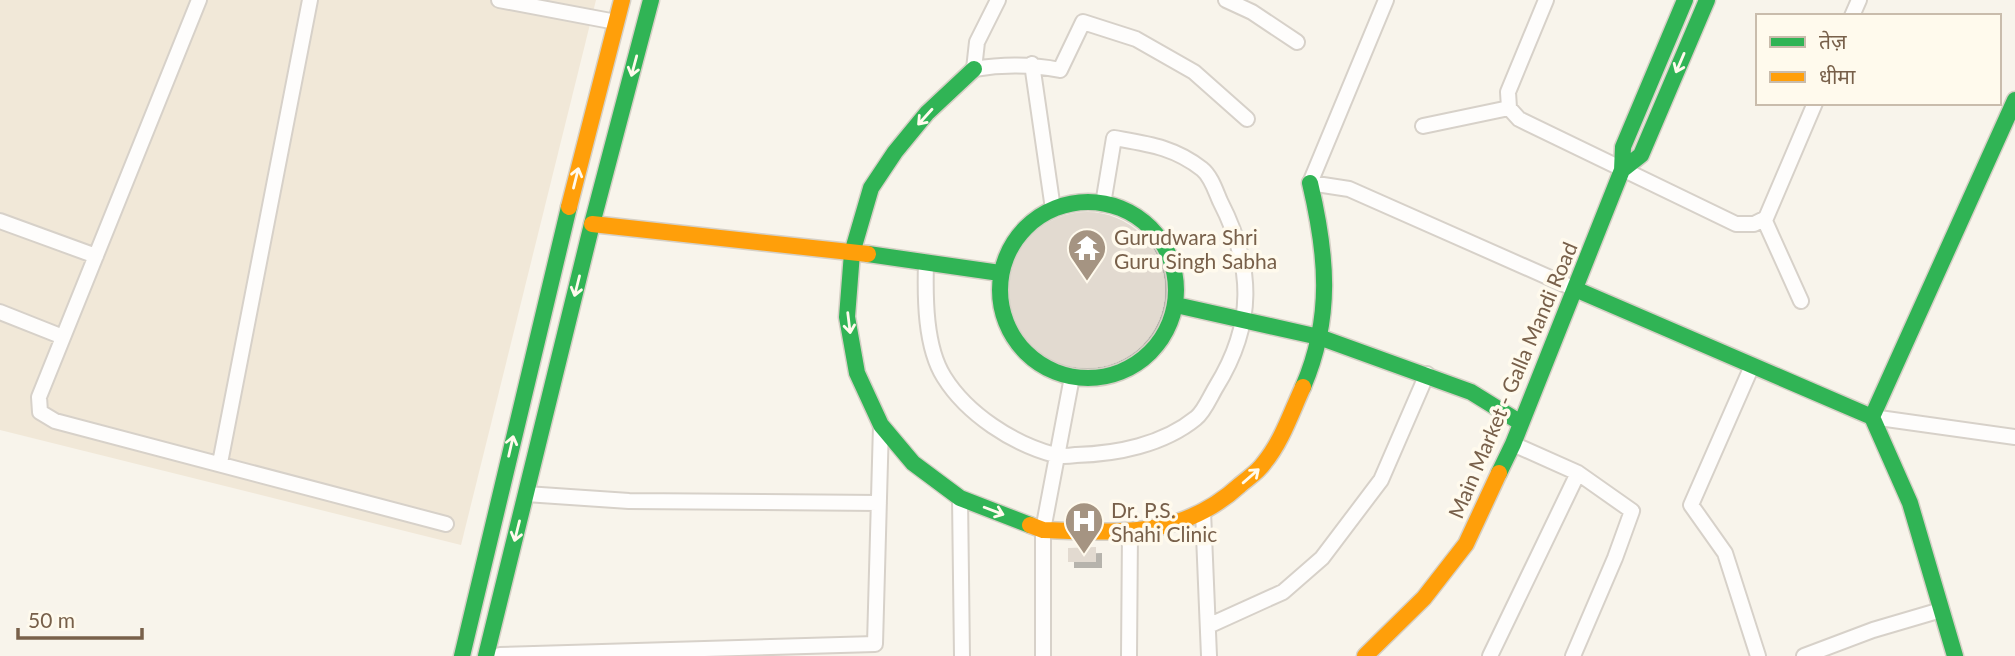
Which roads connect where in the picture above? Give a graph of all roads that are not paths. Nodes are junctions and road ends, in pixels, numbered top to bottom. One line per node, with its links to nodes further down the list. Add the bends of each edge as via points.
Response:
1 (199, 0): 33 (street)
2 (310, 0): 52 (street)
3 (499, 0): 12 (street)
4 (622, 0): 12 (main road)
5 (651, 0): 17 (main road, one-way to 17)
6 (998, 0): 15 (street, via 977,42)
7 (1226, 0): 13 (street)
8 (1387, 0): 25 (street)
9 (1546, 0): 20 (street, via 1508,92)
10 (1685, 0): 24 (main road, Main Market - Galla Mandi Road, via 1623,147)
11 (1707, 0): 24 (main road, Main Market - Galla Mandi Road, one-way to 24, via 1641,155)
12 (616, 22): 16 (main road)
13 (1297, 42)
14 (1032, 64): 15 (street); 21 (street, via 1060,70 1083,22 1136,39 1194,72); 27 (street)
15 (974, 69): 32 (main road, one-way to 32, via 928,113 871,188)
16 (599, 86): 17 (main road); 28 (main road, one-way to 16)
17 (626, 95): 31 (main road)
18 (2015, 100): 22 (main road)
19 (1814, 105): 29 (street)
20 (1508, 108): 23 (street); 24 (street, via 1519,120)
21 (1247, 119)
22 (2011, 119): 46 (main road)
23 (1423, 126)
24 (1622, 170): 29 (street, via 1736,224); 36 (main road, Main Market - Galla Mandi Road)
25 (1310, 183): 36 (street, via 1349,189); 42 (main road, via 1321,229 1326,292)
26 (1103, 204): 27 (main road, via 1088,201); 38 (main road, via 1119,206 1146,222 1165,246 1176,274); 40 (street, via 1114,138 1167,148 1205,171 1236,232 1245,280)
27 (1053, 209): 35 (main road, via 1031,221 1011,245)
28 (566, 218): 31 (main road); 63 (main road, one-way to 28)
29 (1764, 219): 37 (street)
30 (0, 221): 33 (street)
31 (592, 224): 32 (main road); 54 (main road, one-way to 54)
32 (852, 253): 34 (main road); 48 (main road, one-way to 48, via 847,317 857,373)
33 (96, 256): 41 (street)
34 (926, 263): 35 (main road); 51 (street, via 929,337 943,376 975,413 1016,439)
35 (1000, 273): 45 (main road, via 999,301 1007,328 1023,351 1045,368)
36 (1575, 289): 43 (main road); 47 (main road, Main Market - Galla Mandi Road)
37 (1801, 301)
38 (1176, 305): 40 (main road); 45 (main road, via 1167,331 1150,354 1127,369 1100,377)
39 (0, 312): 41 (street)
40 (1244, 319): 42 (main road); 51 (street, via 1231,364 1197,418 1152,443 1102,454)
41 (63, 337): 52 (street, via 39,397 40,412 55,421)
42 (1319, 337): 44 (main road); 57 (main road, one-way to 42, via 1221,503 1263,465 1305,382)
43 (1752, 366): 46 (main road); 72 (street, via 1691,505 1725,553)
44 (1427, 374): 47 (main road, via 1471,392); 62 (street, via 1381,480 1322,558 1283,592)
45 (1072, 377): 51 (street)
46 (1872, 417): 49 (street); 61 (main road, via 1909,503)
47 (1521, 424): 50 (main road, Main Market - Galla Mandi Road)
48 (881, 425): 55 (main road, via 913,463); 56 (street)
49 (2015, 437)
50 (1513, 444): 53 (street); 69 (main road, Main Market - Galla Mandi Road, via 1465,544 1424,598)
51 (1057, 456): 59 (street)
52 (220, 463): 58 (street)
53 (1578, 473): 70 (street); 71 (street, via 1632,511)
54 (526, 494): 56 (street, via 629,501); 64 (main road, one-way to 64)
55 (960, 498): 59 (main road, one-way to 59); 65 (street)
56 (879, 503): 64 (street, via 875,643)
57 (1203, 511): 60 (main road, via 1178,523); 62 (street)
58 (446, 524)
59 (1043, 530): 60 (main road); 66 (street)
60 (1130, 532): 67 (street)
61 (1941, 610): 73 (street); 74 (main road)
62 (1208, 626): 68 (street)
63 (464, 651): 64 (main road)
64 (494, 655)
65 (962, 656)
66 (1043, 656)
67 (1129, 656)
68 (1209, 656)
69 (1365, 656)
70 (1490, 656)
71 (1573, 656)
72 (1758, 656)
73 (1804, 656)
74 (1955, 656)

